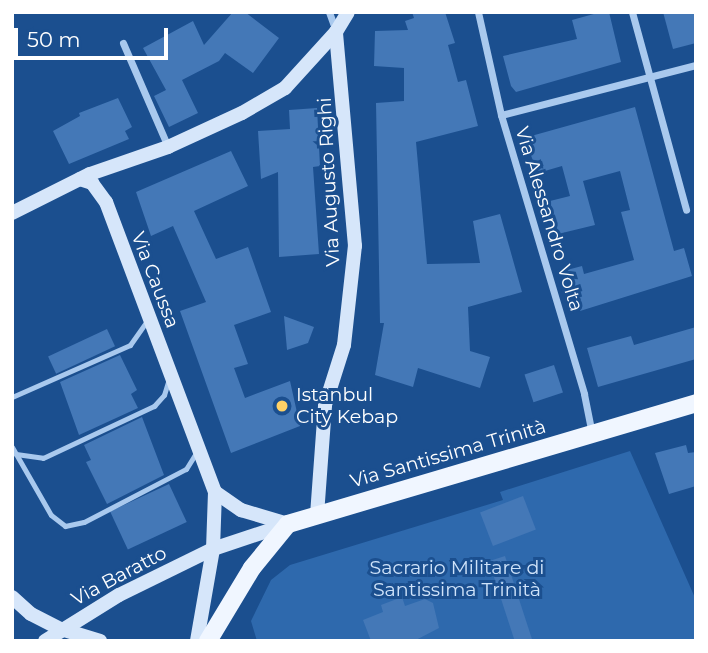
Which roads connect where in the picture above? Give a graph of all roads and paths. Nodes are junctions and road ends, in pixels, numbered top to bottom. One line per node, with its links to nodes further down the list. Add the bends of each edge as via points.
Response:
1 (329, 12): 5 (street, Via Augusto Righi)
2 (348, 12): 5 (street)
3 (478, 12): 9 (street, Via Alessandro Volta)
4 (632, 12): 8 (street)
5 (336, 32): 10 (street, via 285,88); 23 (street, Via Augusto Righi, via 355,246 344,345 325,405)
6 (122, 43): 10 (street)
7 (696, 65): 8 (street)
8 (649, 78): 9 (street); 12 (street)
9 (501, 115): 18 (street, Via Alessandro Volta)
10 (167, 147): 11 (street)
11 (80, 179): 13 (street); 14 (street, Via Caussa, via 92,183 106,202)
12 (686, 210)
13 (12, 213)
14 (148, 317): 15 (street, Via Caussa); 16 (lane, via 141,335 130,345)
15 (171, 374): 19 (street, Via Caussa); 21 (lane, via 164,395 154,406 43,458)
16 (12, 397)
17 (696, 403): 18 (main road, Via Santissima Trinità)
18 (592, 434): 23 (main road, Via Santissima Trinità)
19 (198, 445): 21 (lane, via 186,469 84,522 65,526 51,515); 22 (street, Via Caussa)
20 (12, 447): 21 (lane)
21 (16, 454)
22 (215, 492): 24 (street, via 241,510); 25 (street, Via Caussa)
23 (317, 515): 24 (main road, Via Santissima Trinità)
24 (288, 524): 25 (street, Via Santissima Trinità); 31 (main road, via 251,568)
25 (213, 549): 27 (street, Via Baratto); 30 (street, Via Caussa)
26 (12, 597): 27 (street, via 31,614)
27 (61, 629): 28 (street, Via Baratto); 29 (street)
28 (45, 641)
29 (100, 641)
30 (197, 641)
31 (208, 641)

